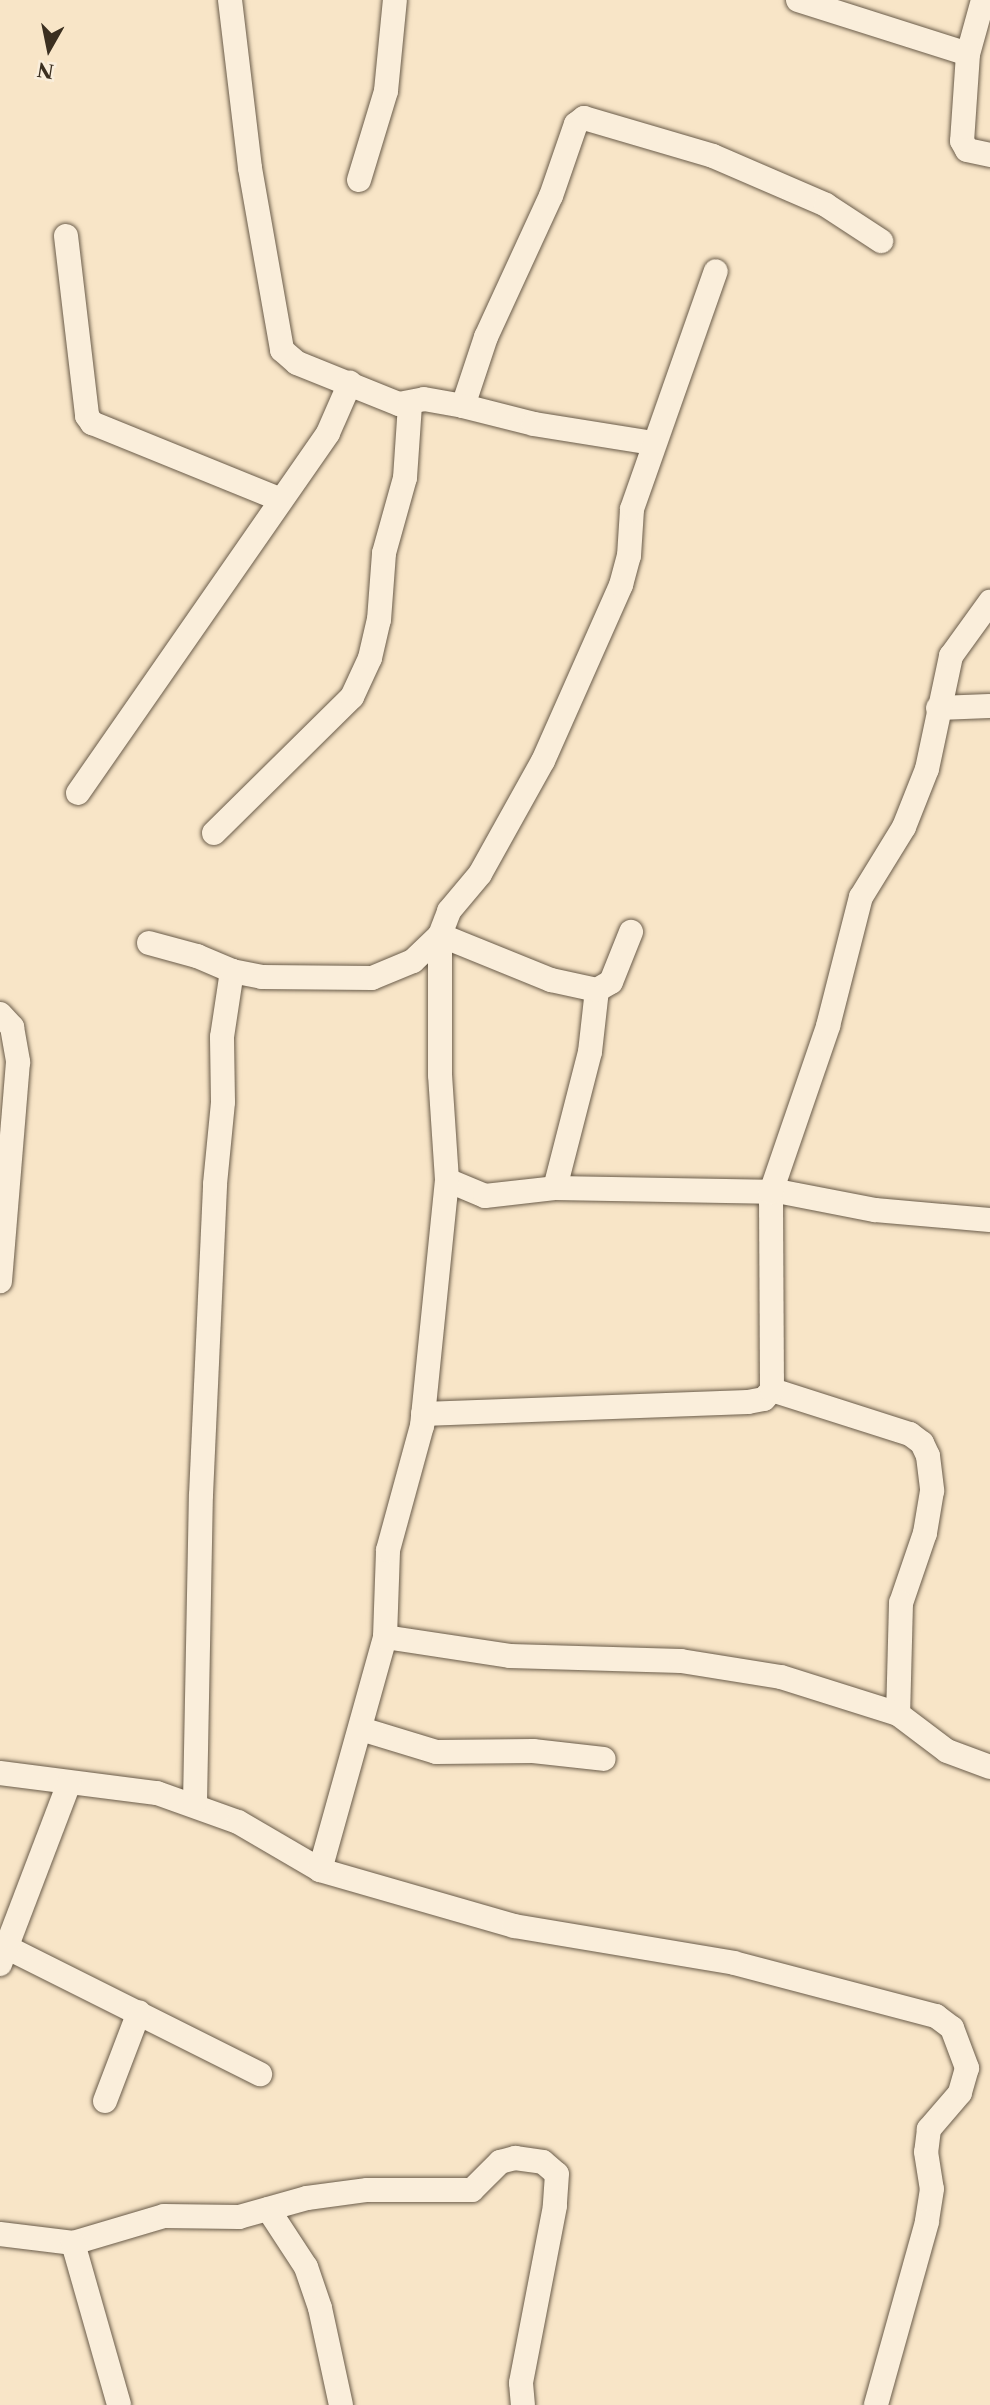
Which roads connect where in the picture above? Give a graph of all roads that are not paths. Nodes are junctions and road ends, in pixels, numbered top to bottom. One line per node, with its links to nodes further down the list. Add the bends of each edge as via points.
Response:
1 (230, 0): 11 (street, via 250,168 282,350 298,363)
2 (395, 0): 7 (street, via 386,91)
3 (798, 0): 5 (street)
4 (983, 0): 5 (street)
5 (968, 54): 6 (street, via 963,146)
6 (990, 155)
7 (359, 180)
8 (66, 236): 15 (street, via 87,416 92,423)
9 (881, 241): 13 (street, via 825,205 713,156 584,118 576,124 551,197 486,337)
10 (716, 271): 14 (street)
11 (349, 383): 12 (street, via 399,404); 15 (street, via 328,433)
12 (410, 404): 13 (street, via 424,399); 20 (street, via 405,478 384,553 379,620 370,658 352,697)
13 (463, 406): 14 (street, via 534,424)
14 (652, 443): 22 (street, via 632,509 629,556 621,585 543,761 481,874 449,911)
15 (279, 499): 19 (street)
16 (990, 602): 18 (street, via 951,656)
17 (990, 706): 18 (street)
18 (938, 708): 29 (street, via 927,769 909,815 861,897 828,1026)
19 (78, 793)
20 (215, 833)
21 (631, 932): 25 (street, via 611,982)
22 (440, 935): 24 (street, via 413,961 372,978 262,977); 25 (street, via 551,980); 27 (street, via 440,1074)
23 (149, 943): 24 (street)
24 (232, 971): 41 (street, via 222,1037 223,1102 201,1495)
25 (597, 990): 28 (street, via 590,1052)
26 (0, 1014): 31 (street, via 12,1027 18,1062)
27 (447, 1180): 28 (street, via 485,1196); 33 (street)
28 (555, 1188): 29 (street)
29 (771, 1192): 30 (street, via 888,1212); 32 (street)
30 (990, 1220)
31 (0, 1281)
32 (772, 1390): 33 (street, via 764,1399 748,1402); 35 (street, via 910,1434 922,1443 928,1456 932,1491 925,1533 901,1604)
33 (423, 1414): 34 (street, via 388,1549)
34 (385, 1637): 35 (street, via 510,1656 730,1666); 36 (street)
35 (898, 1714): 38 (street, via 947,1751)
36 (361, 1729): 37 (street, via 436,1752 533,1751); 42 (street)
37 (604, 1759)
38 (990, 1767)
39 (0, 1773): 40 (street)
40 (69, 1783): 41 (street, via 156,1793); 43 (street)
41 (195, 1803): 42 (street, via 238,1822)
42 (320, 1870): 53 (street, via 514,1926 753,1967 907,2006 952,2028 967,2068 960,2093 929,2129 926,2152 932,2189 927,2222)
43 (4, 1956): 44 (street)
44 (139, 2011): 45 (street); 46 (street)
45 (260, 2074)
46 (105, 2101)
47 (268, 2209): 49 (street, via 205,2219 164,2216); 51 (street, via 306,2267); 52 (street, via 367,2190 472,2190 500,2162 515,2158 543,2161 557,2174 555,2206 522,2383)
48 (0, 2234): 49 (street)
49 (72, 2243): 50 (street)
50 (119, 2405)
51 (341, 2405)
52 (523, 2405)
53 (876, 2405)

